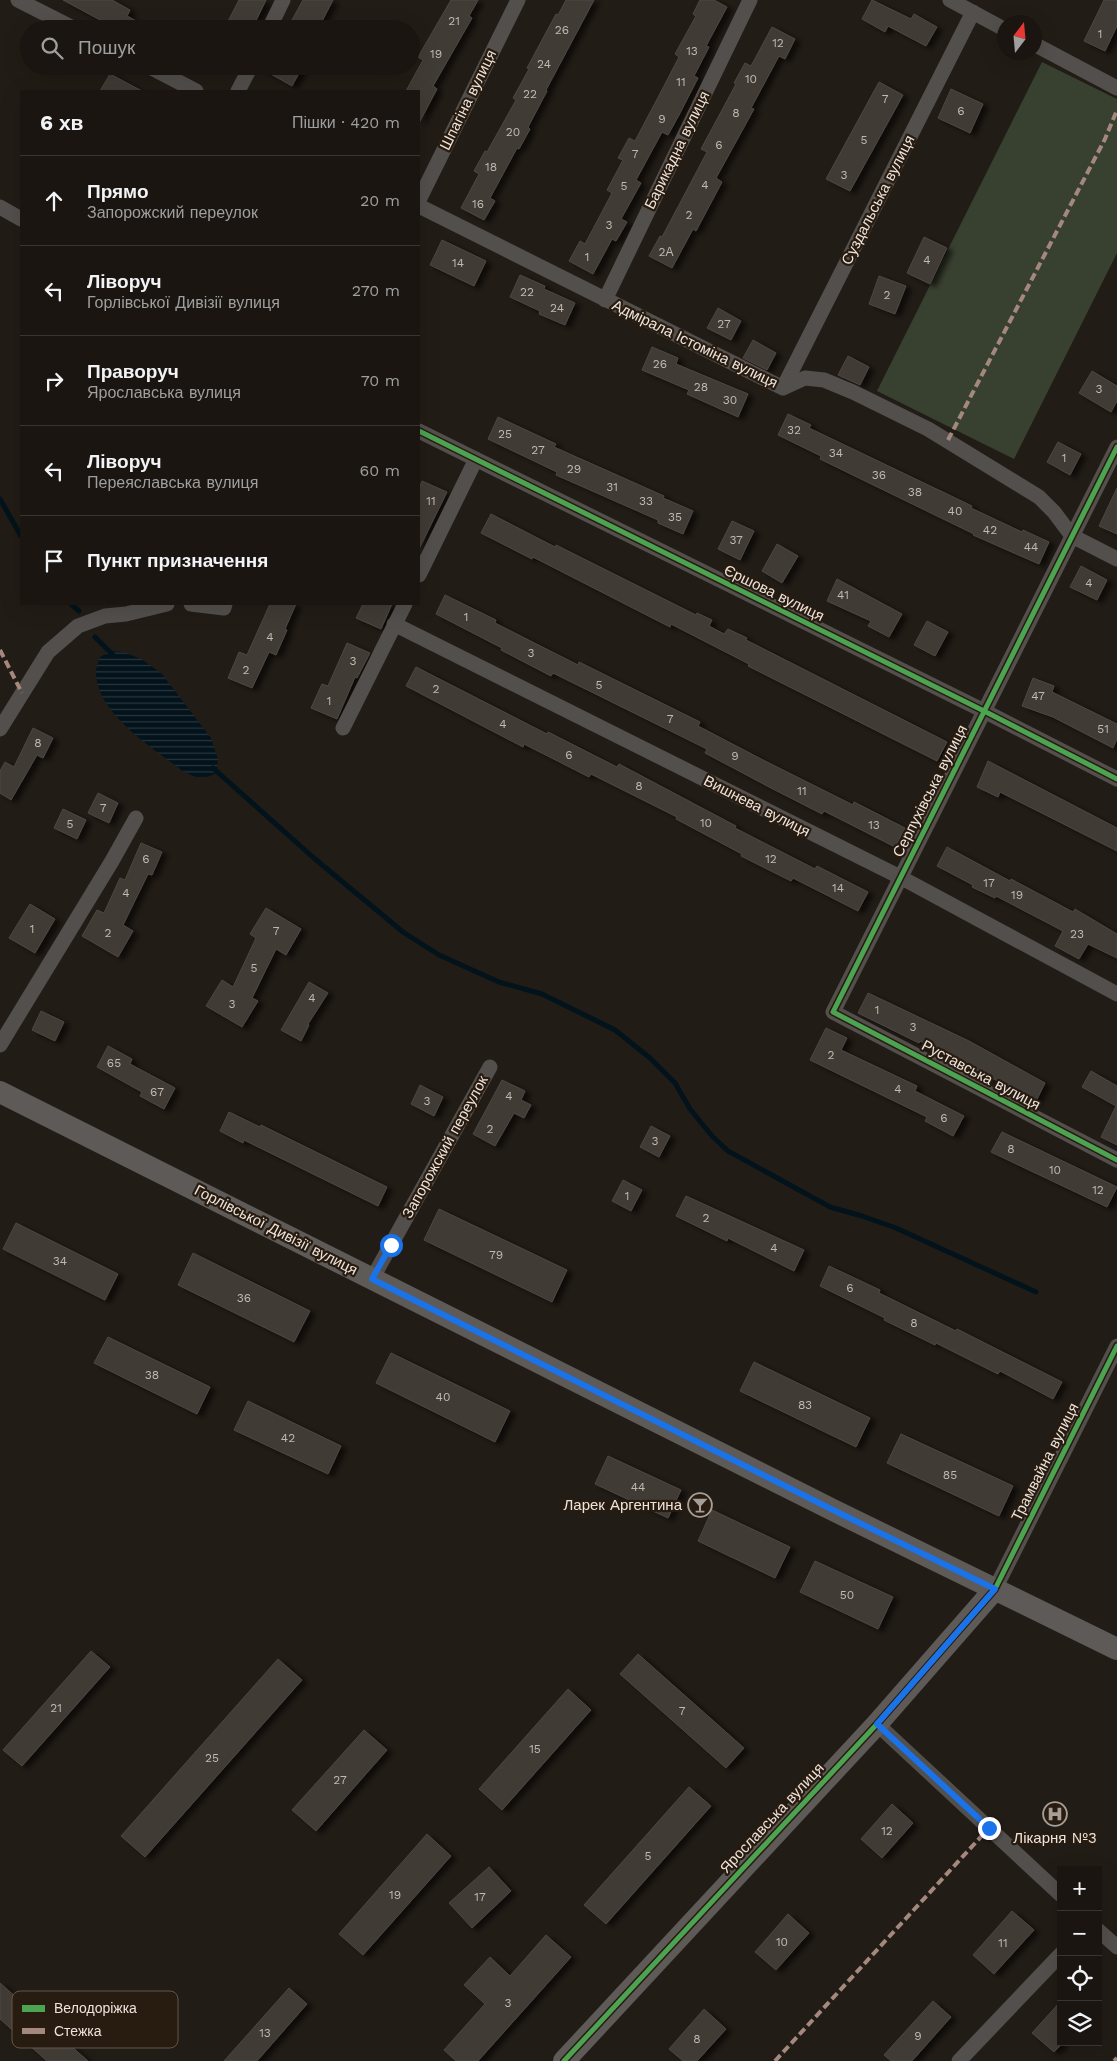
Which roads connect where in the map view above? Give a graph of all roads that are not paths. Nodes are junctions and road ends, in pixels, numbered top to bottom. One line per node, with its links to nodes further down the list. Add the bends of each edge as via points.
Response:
1 (18, 0): 7 (street)
2 (283, 0): 8 (street)
3 (518, 0): 16 (street, Шпагіна вулиця)
4 (750, 0): 20 (street, Барикадна вулиця)
5 (950, 0): 6 (street)
6 (973, 12): 9 (street); 21 (street, Суздальська вулиця)
7 (57, 20)
8 (273, 20)
9 (997, 25)
10 (1042, 48): 13 (street)
11 (165, 75): 14 (street)
12 (246, 75): 15 (street)
13 (1117, 88)
14 (194, 90)
15 (239, 90)
16 (420, 198)
17 (0, 207): 19 (street)
18 (420, 207): 20 (street, Адмірала Істоміна вулиця)
19 (20, 218)
20 (605, 300): 21 (street, Адмірала Істоміна вулиця)
21 (783, 388): 25 (street, Адмірала Істоміна вулиця, via 805,378 824,380 928,429 1039,497)
22 (420, 431): 24 (street, Єршова вулиця)
23 (1117, 447): 25 (street, Серпухівська вулиця)
24 (476, 459): 27 (street); 33 (street, Єршова вулиця)
25 (1072, 536): 26 (street, Адмірала Істоміна вулиця); 33 (street, Серпухівська вулиця)
26 (1117, 559)
27 (420, 573)
28 (164, 605): 35 (street, via 105,616 78,626 48,652)
29 (208, 605): 31 (street)
30 (404, 605): 32 (street)
31 (224, 606)
32 (394, 624): 34 (street); 38 (street, Вишнева вулиця)
33 (984, 711): 36 (street, Єршова вулиця); 38 (street, Серпухівська вулиця)
34 (343, 728)
35 (0, 729)
36 (1117, 779)
37 (136, 818): 41 (street)
38 (900, 877): 39 (street, Вишнева вулиця); 40 (street, Серпухівська вулиця)
39 (1117, 994)
40 (833, 1012): 44 (street, Руставська вулиця)
41 (0, 1045)
42 (490, 1067): 45 (street, Запорожский переулок)
43 (0, 1092): 45 (main road, Горлівської Дивізії вулиця)
44 (1117, 1160)
45 (372, 1279): 47 (main road, Горлівської Дивізії вулиця)
46 (1117, 1346): 47 (street, Трамвайна вулиця)
47 (995, 1589): 48 (main road, Горлівської Дивізії вулиця); 49 (main road, Ярославська вулиця)
48 (1117, 1648)
49 (877, 1724): 50 (street); 54 (main road, Ярославська вулиця)
50 (1057, 1891)
51 (1102, 1934): 52 (street)
52 (1117, 1947)
53 (1059, 1956): 55 (street)
54 (564, 2061)
55 (959, 2061)

